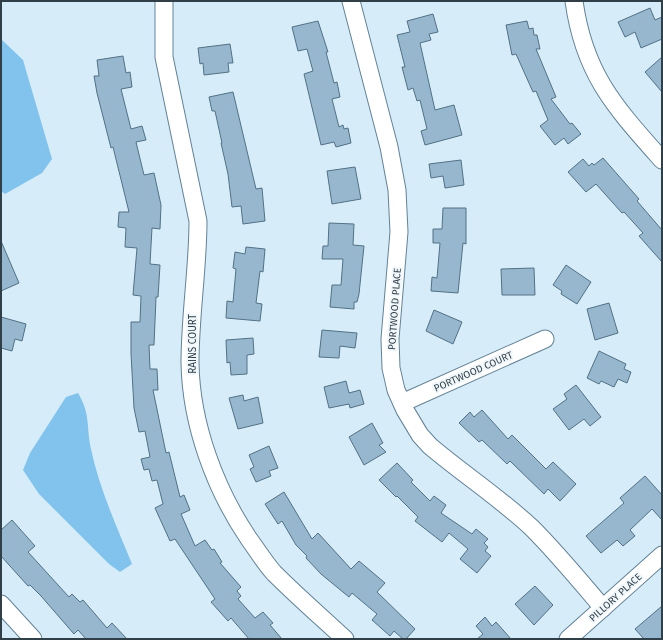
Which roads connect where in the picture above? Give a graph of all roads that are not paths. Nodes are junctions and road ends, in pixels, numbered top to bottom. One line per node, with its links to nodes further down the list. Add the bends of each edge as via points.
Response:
1 (164, 1): 11 (street, RAINS COURT, via 164,57 198,221 190,363 199,425 206,452 224,497 256,550 288,587)
2 (351, 1): 6 (street, PORTWOOD PLACE, via 395,175 399,232 390,346 391,368)
3 (574, 1): 4 (street, via 581,39 601,84 622,115)
4 (662, 160)
5 (545, 339): 6 (street, PORTWOOD COURT)
6 (402, 403): 9 (street, PORTWOOD PLACE, via 416,429 430,446 531,528)
7 (662, 555): 9 (street, PILLORY PLACE)
8 (1, 604): 10 (street)
9 (603, 608): 12 (street, PILLORY PLACE)
10 (32, 639)
11 (346, 639)
12 (568, 639)

